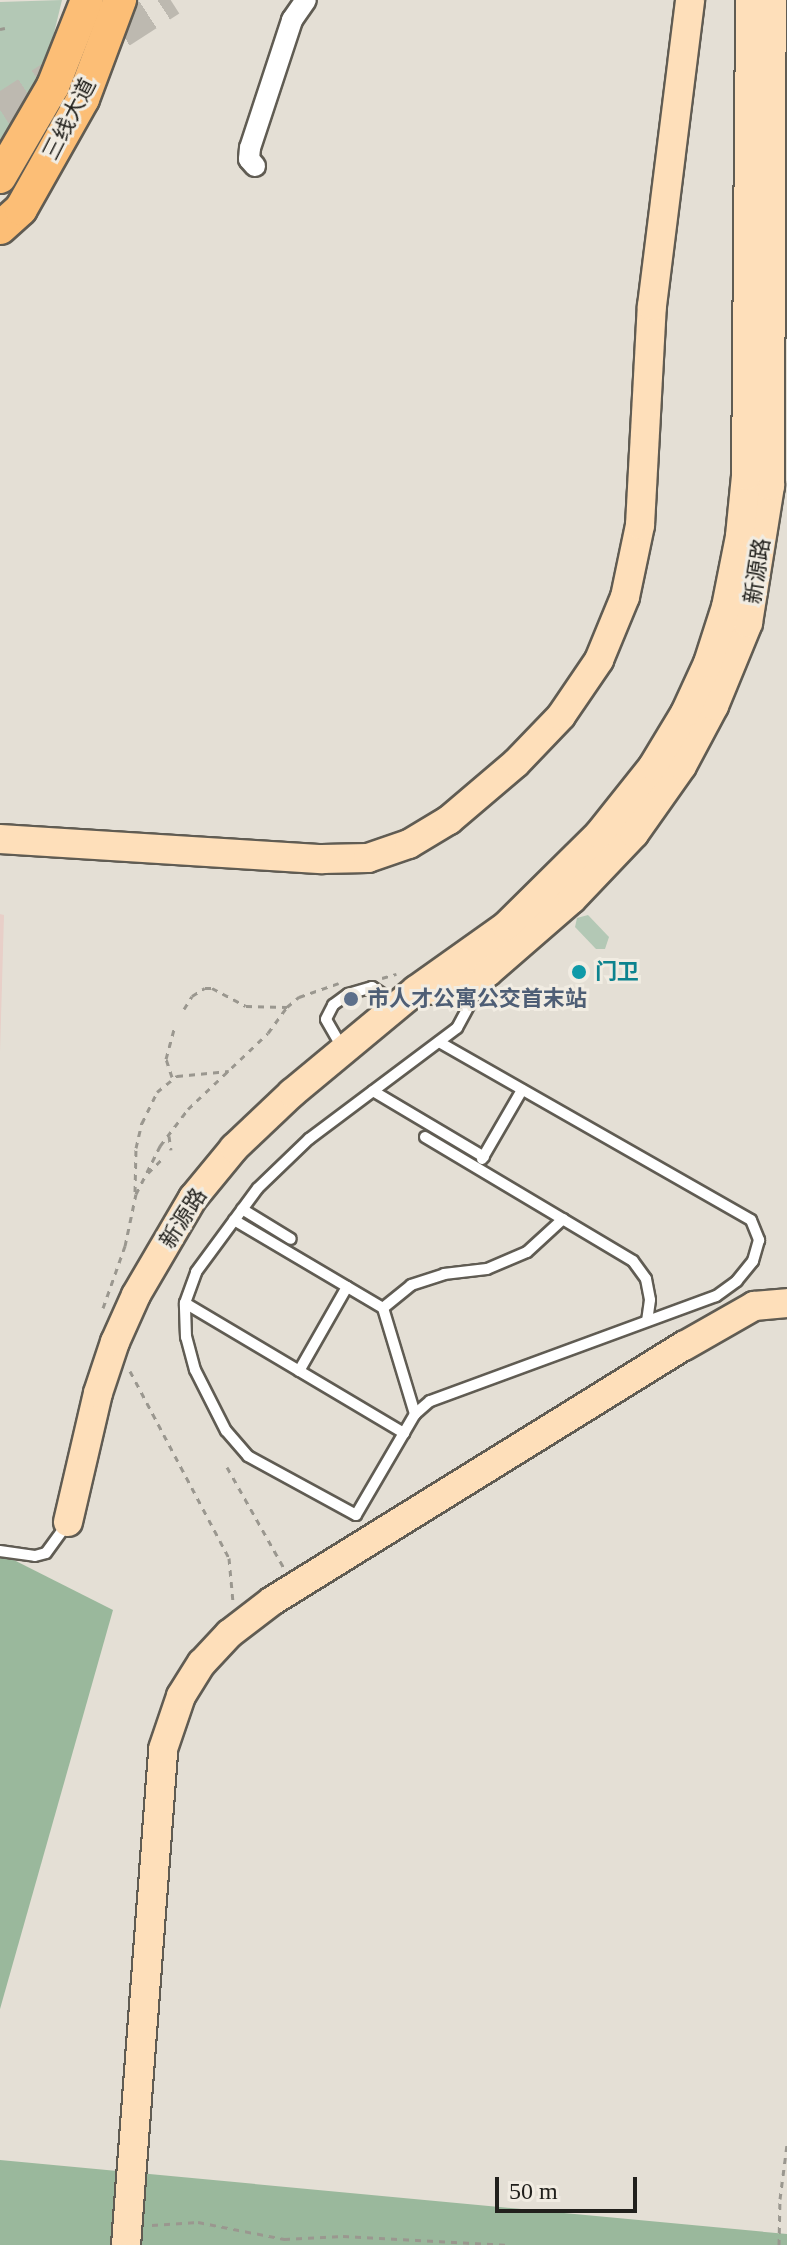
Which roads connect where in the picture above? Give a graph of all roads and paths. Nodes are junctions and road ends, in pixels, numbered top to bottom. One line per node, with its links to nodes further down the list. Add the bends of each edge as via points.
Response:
1 (87, 0): 8 (main road, 三线大道, via 53,86)
2 (120, 0): 9 (main road, 三线大道, via 83,99 21,209)
3 (306, 0): 7 (street, via 292,20 250,148)
4 (690, 0): 11 (street, via 652,306 640,525 625,597 599,660 561,716 449,820 409,844 368,858)
5 (750, 0): 10 (street, 新源路)
6 (772, 0): 10 (street, 新源路)
7 (255, 166)
8 (0, 177)
9 (0, 228)
10 (768, 485): 12 (street, 新源路, via 748,623 682,766 634,834 598,873); 13 (street, 新源路, via 740,536 726,607 691,700 653,766 599,834 506,926)
11 (0, 839)
12 (488, 972): 13 (street, 新源路, via 462,989); 17 (lane, via 457,1028)
13 (408, 998): 18 (street, 新源路); 18 (lane, via 372,987 333,1005 326,1019)
14 (287, 1007): 15 (path, via 246,1006 205,988)
15 (184, 1009)
16 (174, 1029): 20 (path, via 166,1059)
17 (439, 1042): 21 (lane); 22 (lane)
18 (343, 1049): 40 (street, 新源路, via 234,1148 193,1198)
19 (229, 1071): 20 (path)
20 (172, 1077): 30 (path, via 157,1092 142,1123 133,1179)
21 (522, 1090): 26 (lane); 39 (lane, via 751,1220 759,1240 753,1261 737,1281 716,1296)
22 (373, 1091): 26 (lane); 31 (lane, via 309,1139)
23 (169, 1136): 25 (path)
24 (425, 1137): 28 (lane)
25 (171, 1150)
26 (484, 1157): 28 (lane)
27 (161, 1160): 29 (path)
28 (478, 1168): 32 (lane)
29 (145, 1175)
30 (136, 1194)
31 (242, 1209): 33 (lane); 34 (lane)
32 (563, 1219): 38 (lane, via 527,1252 487,1269 411,1285); 39 (lane, via 633,1261 646,1279)
33 (234, 1220): 35 (lane); 36 (lane, via 196,1272)
34 (291, 1239)
35 (347, 1287): 38 (lane); 41 (lane)
36 (185, 1303): 41 (lane); 43 (lane, via 186,1337 195,1370 226,1431 248,1456 356,1515)
37 (787, 1303): 47 (street, via 754,1306 684,1346)
38 (383, 1308): 42 (lane)
39 (647, 1321): 42 (lane, via 430,1401)
40 (115, 1342): 45 (street, 新源路); 48 (path, via 229,1558 234,1596)
41 (299, 1371): 43 (lane)
42 (415, 1414): 43 (lane)
43 (404, 1433)
44 (227, 1467): 47 (path)
45 (68, 1522): 46 (lane, via 46,1553)
46 (0, 1551)
47 (294, 1587): 48 (street)
48 (229, 1634): 50 (street, via 181,1696 163,1749)
49 (787, 2144): 52 (path)
50 (127, 2237): 51 (path, via 198,2222 284,2239 343,2236)
51 (510, 2245)
52 (779, 2245)

